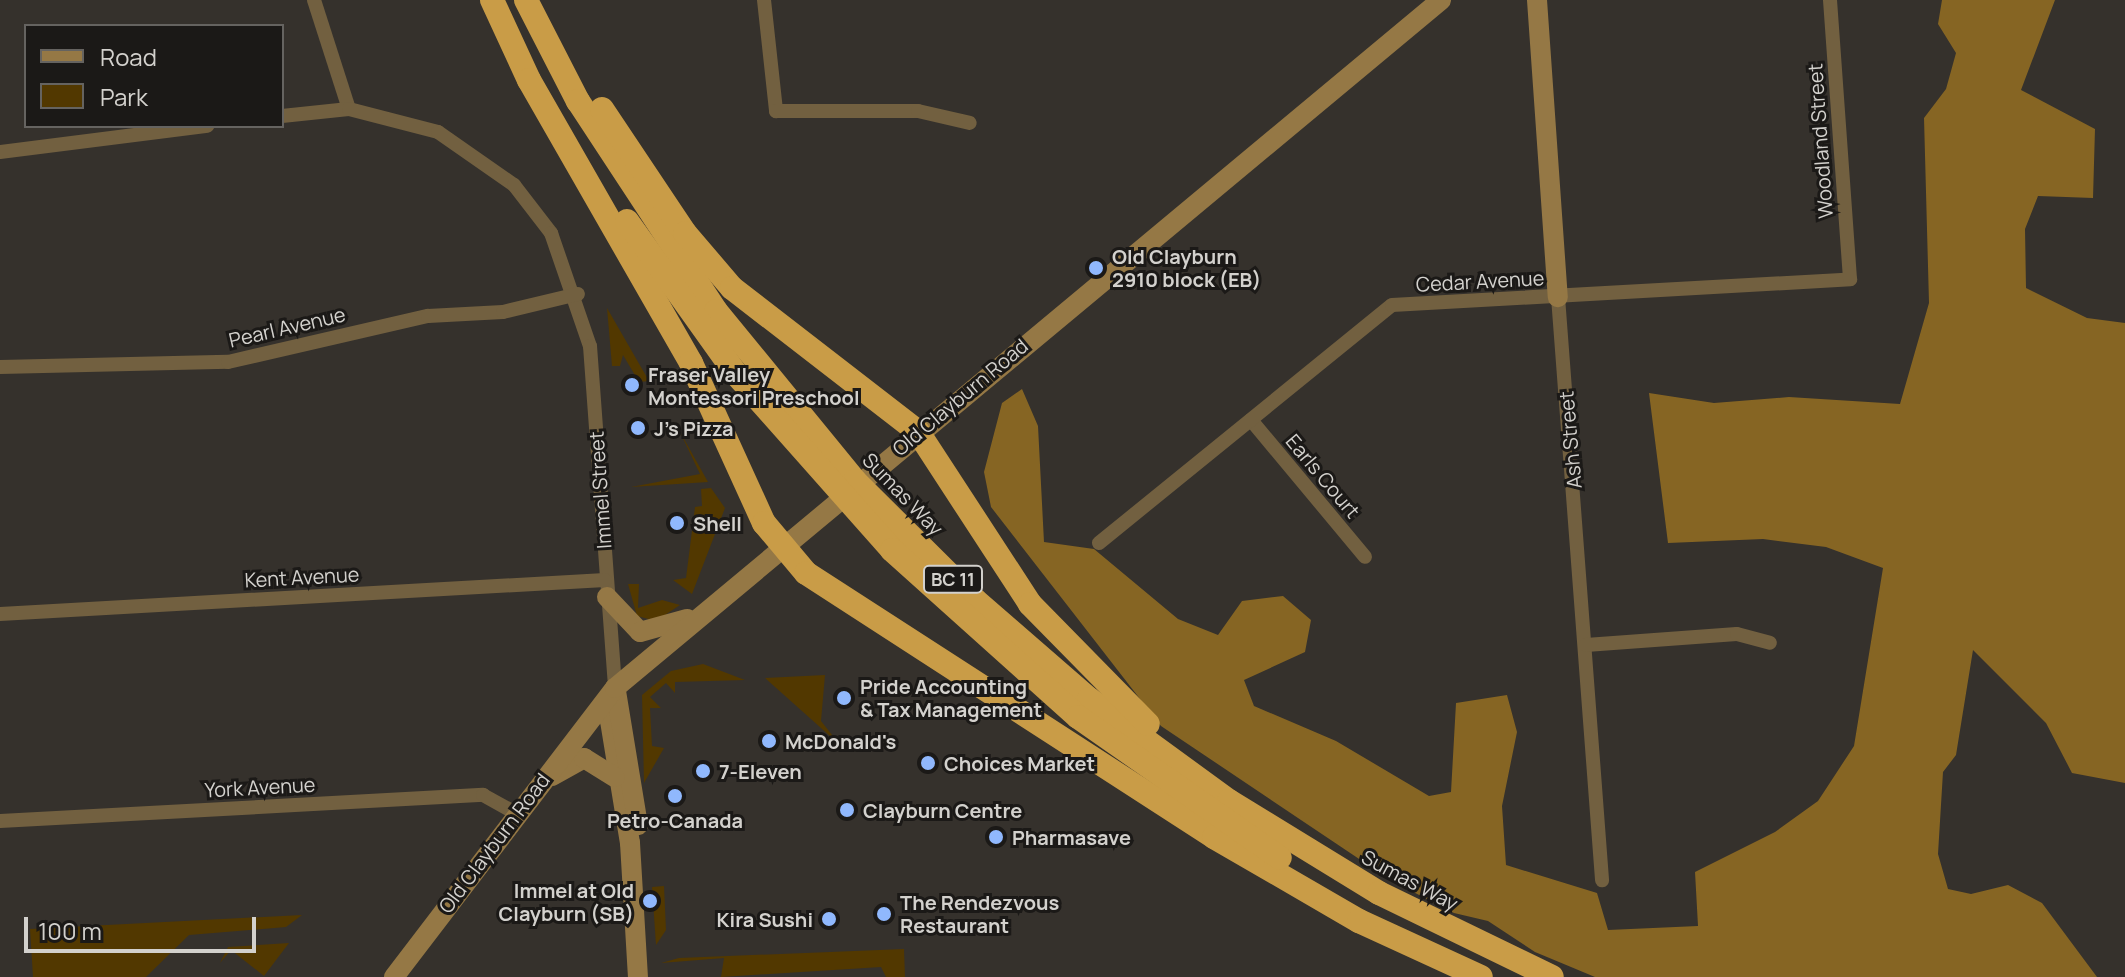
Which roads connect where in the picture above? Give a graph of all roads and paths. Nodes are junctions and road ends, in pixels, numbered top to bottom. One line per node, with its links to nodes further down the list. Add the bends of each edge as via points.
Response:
1 (314, 0): 10 (street)
2 (492, 0): 21 (highway, via 529,80 691,363 764,523)
3 (501, 0): 40 (highway, BC 11, via 585,154 675,291 784,433 892,550 1037,683 1185,797 1350,899)
4 (526, 0): 36 (highway, Sumas Way / BC 11, via 652,221 753,361 855,481 975,600 1089,699 1229,801)
5 (541, 0): 20 (highway, via 601,108 708,262 805,351)
6 (764, 0): 12 (street, via 776,111 918,111)
7 (1441, 0): 20 (main road, Old Clayburn Road)
8 (1537, 0): 17 (main road, Ash Street)
9 (1830, 0): 15 (street, Woodland Street)
10 (349, 109): 11 (street); 16 (street, Immel Street, via 438,132 489,164 551,233)
11 (284, 116)
12 (970, 123)
13 (191, 128): 14 (street)
14 (0, 152)
15 (1850, 279): 17 (street, Cedar Avenue)
16 (578, 294): 18 (street, Pearl Avenue, via 503,312 428,316 228,362); 24 (street, Immel Street, via 590,346)
17 (1558, 297): 19 (street, Cedar Avenue, via 1392,305); 28 (street, Ash Street)
18 (0, 367)
19 (1251, 420): 22 (street, Cedar Avenue); 23 (street, Earls Court)
20 (918, 432): 21 (main road, Old Clayburn Road); 36 (highway, via 994,556 1102,684 1177,748)
21 (791, 539): 26 (main road, Old Clayburn Road); 39 (highway, via 806,573 1214,837 1359,921)
22 (1099, 543)
23 (1365, 557)
24 (606, 588): 25 (street, Kent Avenue); 26 (main road, via 640,632); 29 (street, Immel Street)
25 (0, 614)
26 (698, 615): 29 (main road, Old Clayburn Road)
27 (1770, 643): 28 (street, via 1737,634)
28 (1586, 645): 35 (street, Ash Street)
29 (615, 688): 30 (main road, Immel Street); 31 (main road, Old Clayburn Road); 34 (main road, Immel Street, via 635,791 638,830)
30 (615, 777): 31 (main road, via 584,758); 34 (main road, Immel Street)
31 (536, 788): 32 (main road, Old Clayburn Road)
32 (517, 814): 33 (street, York Avenue, via 483,795); 37 (main road, Old Clayburn Road)
33 (0, 821)
34 (630, 843): 38 (main road, Immel Street)
35 (1602, 880)
36 (1379, 893): 41 (highway, Sumas Way / BC 11)
37 (394, 977)
38 (638, 977)
39 (1481, 977)
40 (1498, 977)
41 (1552, 977)

